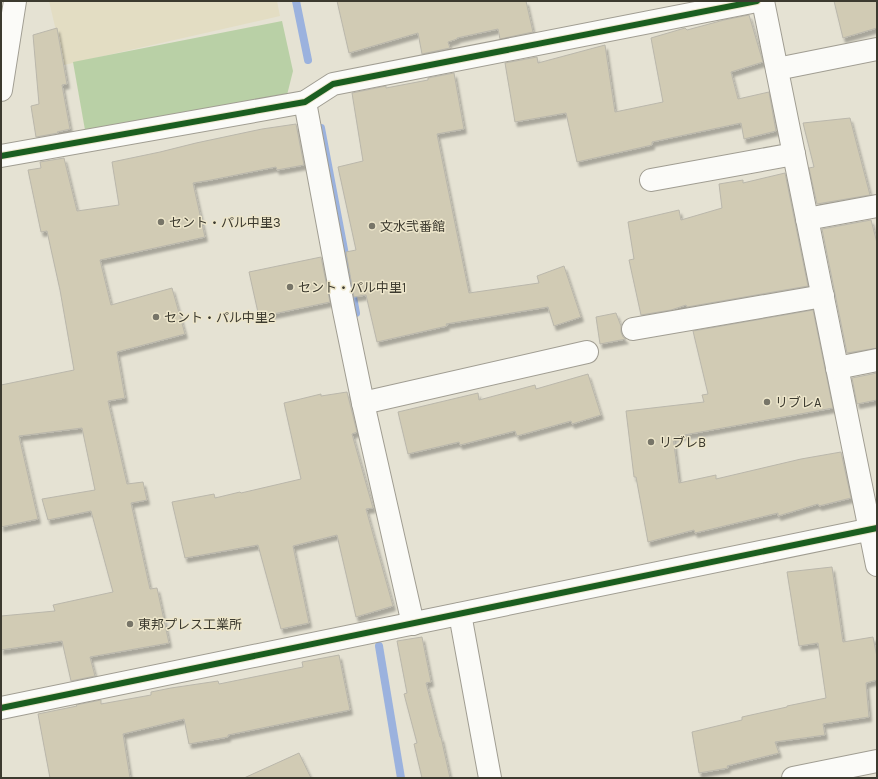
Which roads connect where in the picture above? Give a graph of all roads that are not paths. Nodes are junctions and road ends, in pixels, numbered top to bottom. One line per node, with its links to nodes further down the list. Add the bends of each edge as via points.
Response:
1 (15, 1): 6 (street)
2 (757, 1): 7 (street, via 333,84)
3 (763, 1): 5 (street)
4 (877, 49): 5 (street)
5 (777, 69): 8 (street)
6 (1, 90)
7 (305, 102): 9 (street); 18 (street)
8 (794, 154): 10 (street); 12 (street)
9 (1, 156)
10 (651, 180)
11 (877, 206): 12 (street)
12 (807, 219): 13 (street)
13 (823, 296): 14 (street); 17 (street)
14 (632, 329)
15 (588, 352): 18 (street)
16 (877, 360): 17 (street)
17 (837, 368): 19 (street)
18 (363, 402): 22 (street)
19 (874, 529): 20 (street); 21 (street)
20 (877, 565)
21 (460, 614): 22 (street); 25 (street)
22 (413, 624): 23 (street)
23 (1, 708)
24 (877, 761): 26 (street)
25 (490, 778)
26 (794, 778)

